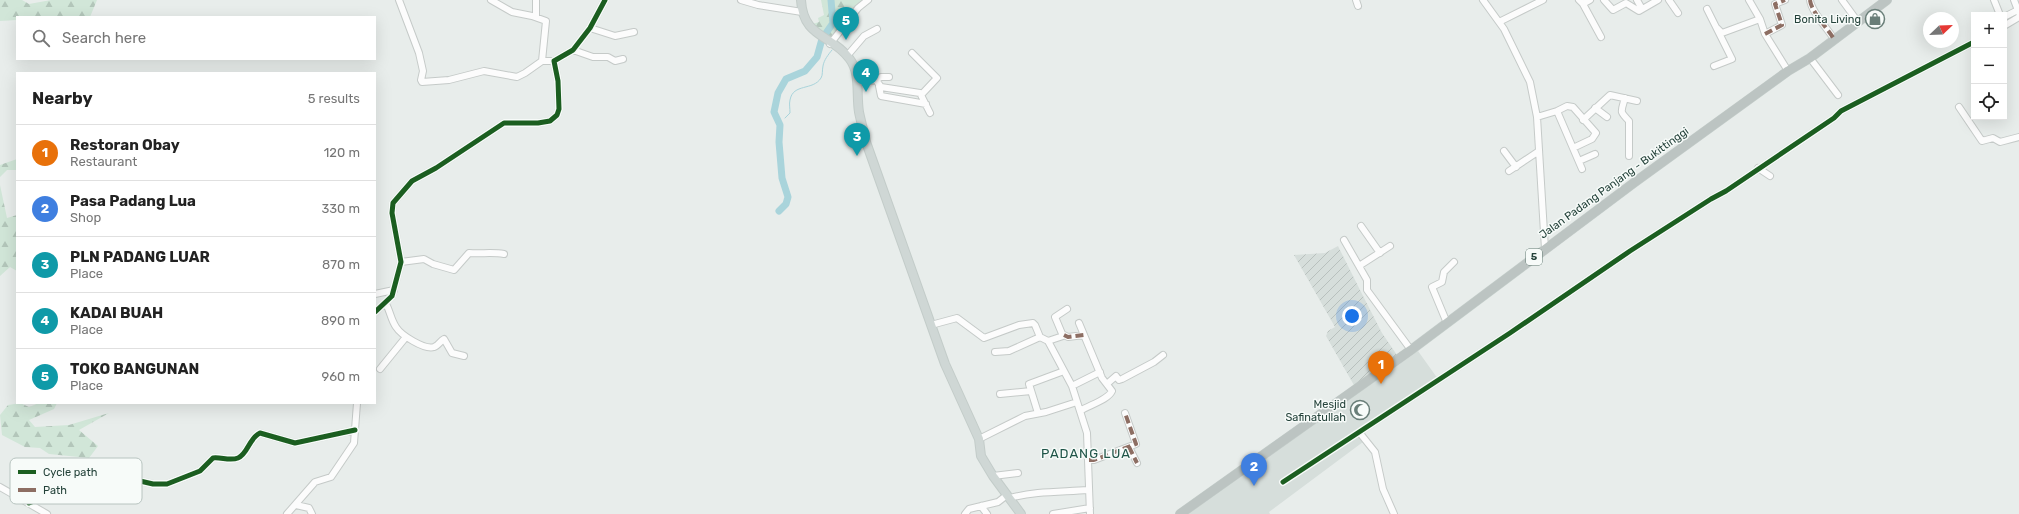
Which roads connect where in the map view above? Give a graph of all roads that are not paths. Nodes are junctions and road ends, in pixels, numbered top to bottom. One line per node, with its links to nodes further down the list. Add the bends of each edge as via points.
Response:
1 (399, 0): 50 (street, via 419,53 423,71 420,80 422,82 449,80 484,72 516,77)
2 (491, 0): 30 (street, via 512,12)
3 (536, 0): 30 (street)
4 (605, 0): 37 (street)
5 (741, 0): 26 (street)
6 (801, 0): 26 (main road)
7 (868, 0): 43 (street, via 858,8)
8 (1483, 0): 33 (street)
9 (1543, 0): 33 (street)
10 (1590, 0): 22 (street)
11 (1604, 0): 23 (street, via 1613,10 1626,3 1635,10)
12 (1637, 0): 23 (street)
13 (1658, 0): 23 (street)
14 (1670, 0): 28 (street)
15 (1749, 0): 32 (street)
16 (1785, 0): 40 (street, via 1775,4 1782,25)
17 (1810, 0): 42 (street, via 1813,10)
18 (1842, 0): 34 (street)
19 (1887, 0): 34 (highway, Jalan Padang Panjang - Bukittinggi / 5)
20 (1994, 0): 27 (street)
21 (2014, 0): 25 (street)
22 (1581, 2): 41 (street)
23 (1642, 9)
24 (1708, 9): 36 (street)
25 (2018, 11): 29 (street)
26 (802, 12): 43 (main road, via 811,28)
27 (1999, 12)
28 (1678, 13)
29 (2007, 16)
30 (536, 17): 50 (street, via 547,23)
31 (2019, 17): 35 (street)
32 (1760, 19): 36 (street, via 1722,33); 40 (street)
33 (1499, 22): 66 (street, via 1530,82)
34 (1858, 22): 42 (highway, Jalan Padang Panjang - Bukittinggi / 5)
35 (2007, 24)
36 (1716, 27): 52 (street, via 1732,59)
37 (590, 28): 39 (street, via 615,36); 45 (street)
38 (877, 29): 47 (street, via 864,36)
39 (634, 32)
40 (1765, 34): 53 (street)
41 (1601, 37)
42 (1834, 39): 48 (highway, Jalan Padang Panjang - Bukittinggi / 5)
43 (830, 43): 47 (main road)
44 (1971, 44): 77 (street, via 1841,111)
45 (573, 50): 49 (street, via 593,57 608,57 615,61); 51 (street)
46 (912, 53): 57 (street, via 937,78)
47 (847, 56): 55 (main road, via 854,66)
48 (1810, 58): 53 (highway, Jalan Padang Panjang - Bukittinggi / 5); 58 (street)
49 (623, 59)
50 (542, 61): 51 (street)
51 (554, 62): 87 (street, via 558,81 557,115 550,121 538,123 504,123 412,181 393,203 392,213)
52 (1714, 66)
53 (1788, 71): 84 (highway, Jalan Padang Panjang - Bukittinggi / 5)
54 (889, 77): 56 (street, via 882,78)
55 (858, 82): 56 (street); 97 (main road, via 859,111 866,142)
56 (878, 83): 57 (street); 61 (street, via 881,96)
57 (922, 94): 61 (street)
58 (1838, 95)
59 (1625, 98): 60 (street); 63 (street, via 1610,95); 74 (street, via 1621,112 1629,124)
60 (1637, 101)
61 (926, 104): 65 (street)
62 (1959, 107): 69 (street, via 1982,141 1993,138 2000,142)
63 (1595, 108): 67 (street); 68 (street)
64 (1557, 111): 66 (street); 68 (street, via 1570,105); 70 (street)
65 (930, 113)
66 (1537, 117): 72 (street)
67 (1607, 117)
68 (1583, 120): 70 (street, via 1594,130 1595,136)
69 (2019, 137)
70 (1573, 148): 75 (street)
71 (1504, 151): 76 (street)
72 (1539, 151): 76 (street); 84 (street)
73 (1595, 154): 75 (street)
74 (1629, 156)
75 (1579, 161): 78 (street)
76 (1516, 167): 79 (street)
77 (1758, 168): 80 (street); 120 (street)
78 (1582, 169)
79 (1509, 171)
80 (1770, 176)
81 (1361, 226): 85 (street)
82 (1344, 240): 89 (street)
83 (1390, 246): 85 (street)
84 (1545, 249): 96 (highway, Jalan Padang Panjang - Bukittinggi / 5)
85 (1380, 253): 89 (street)
86 (504, 254): 87 (street, via 469,253 454,270 424,259)
87 (401, 262): 90 (street)
88 (1454, 262): 96 (street, via 1444,272 1442,282 1432,288)
89 (1359, 266): 103 (street, via 1368,280 1366,290)
90 (394, 290): 91 (street); 92 (street)
91 (376, 294)
92 (386, 304): 94 (street); 100 (street, via 395,326)
93 (1067, 309): 98 (street, via 1056,317)
94 (376, 311)
95 (1078, 323): 99 (street)
96 (1447, 323): 103 (highway, Jalan Padang Panjang - Bukittinggi / 5)
97 (931, 325): 101 (street, via 958,318 984,338 1019,325 1033,323); 121 (main road, via 945,364)
98 (1064, 335): 99 (street); 102 (street)
99 (1084, 335): 109 (street)
100 (406, 337): 106 (street, via 421,345 432,347 444,339 452,353); 107 (street)
101 (1040, 337): 102 (street); 104 (street, via 1009,351)
102 (1048, 341): 108 (street)
103 (1411, 350): 144 (highway, Jalan Padang Panjang - Bukittinggi / 5)
104 (995, 352)
105 (1163, 355): 110 (street, via 1122,379)
106 (464, 356)
107 (380, 369)
108 (1064, 370): 111 (street); 112 (street, via 1030,383)
109 (1100, 372): 110 (street, via 1104,381); 111 (street)
110 (1113, 380): 116 (street, via 1111,394)
111 (1072, 386): 114 (street)
112 (1031, 391): 113 (street); 117 (street)
113 (1000, 394)
114 (1077, 402): 116 (street); 117 (street)
115 (357, 404): 119 (street)
116 (1080, 411): 123 (street, via 1087,432)
117 (1038, 413): 121 (street, via 1025,416)
118 (1125, 413): 122 (street, via 1136,443)
119 (355, 430): 127 (street, via 295,443 260,433 253,438 240,457 232,460 213,458 200,471 173,482 153,484); 134 (street, via 354,443 330,477 315,482)
120 (1359, 432): 128 (street); 145 (street, via 1375,452 1382,489)
121 (979, 438): 126 (main road, via 981,456)
122 (1129, 447): 123 (street); 124 (street)
123 (1089, 460): 130 (street)
124 (1137, 463)
125 (1018, 473): 126 (street)
126 (993, 476): 132 (main road)
127 (142, 481)
128 (1283, 482)
129 (0, 487): 131 (street)
130 (1088, 490): 132 (street, via 1030,493); 136 (street)
131 (10, 493)
132 (1008, 497): 135 (street); 142 (main road)
133 (31, 504): 137 (street)
134 (296, 505): 138 (street); 139 (street, via 310,508)
135 (980, 506): 140 (street, via 969,508); 141 (street)
136 (1090, 511): 143 (street)
137 (47, 514)
138 (287, 514)
139 (312, 514)
140 (965, 514)
141 (987, 514)
142 (1021, 514)
143 (1052, 514)
144 (1180, 514)
145 (1394, 514)

